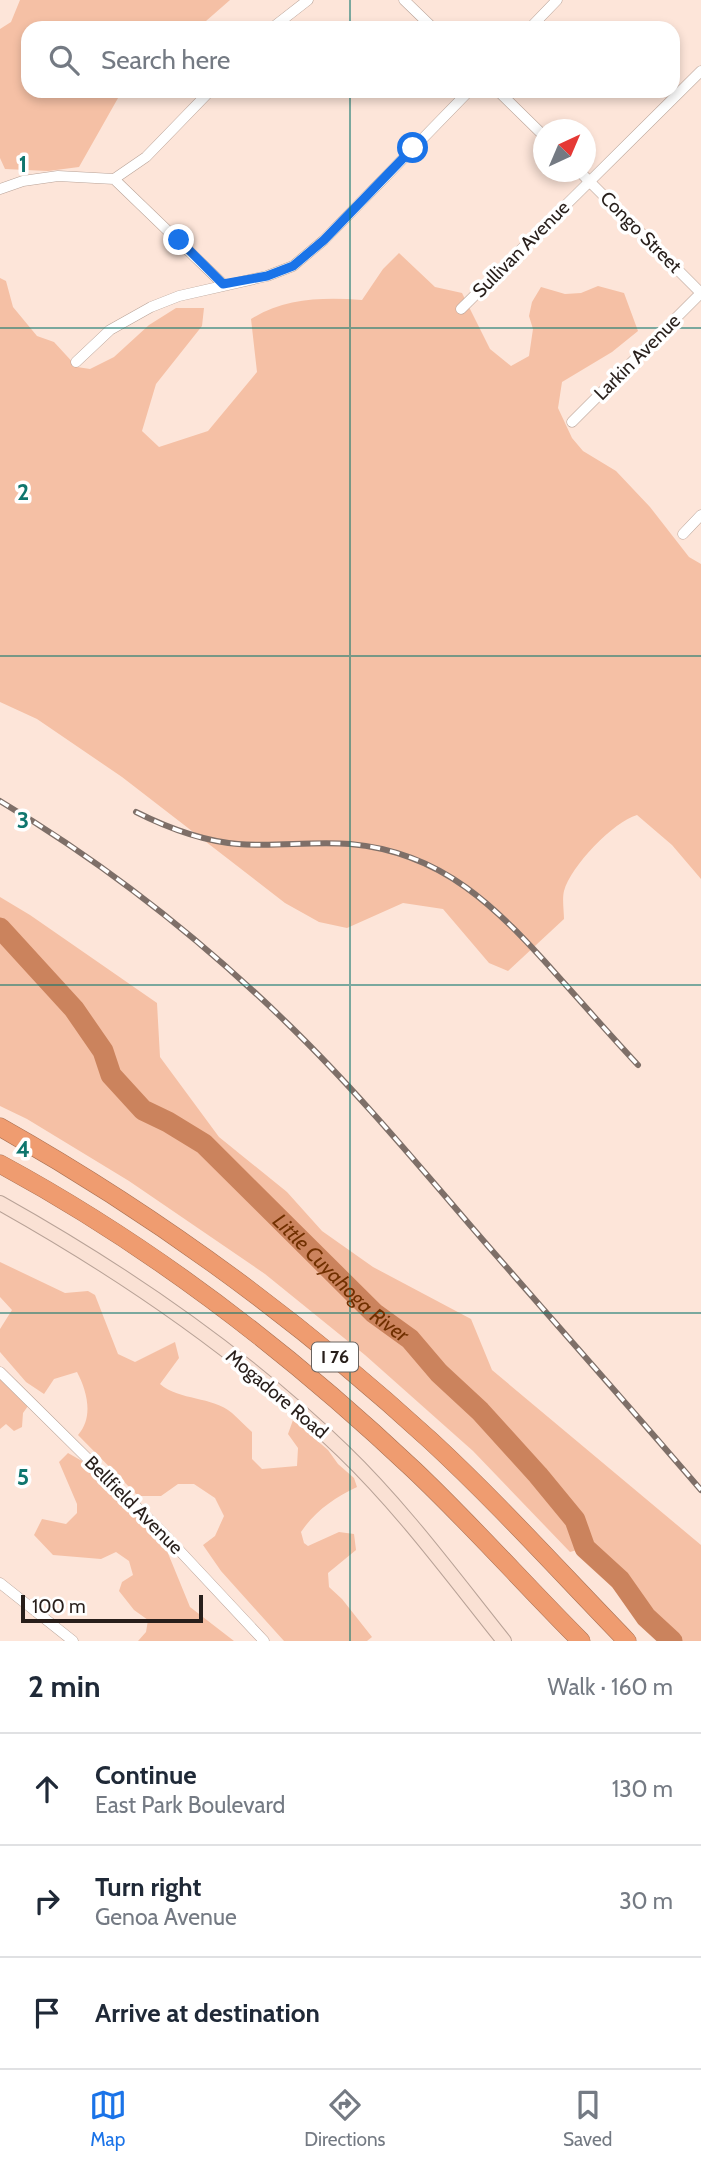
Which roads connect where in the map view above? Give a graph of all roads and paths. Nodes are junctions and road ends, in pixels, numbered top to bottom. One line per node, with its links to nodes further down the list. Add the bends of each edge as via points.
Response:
1 (308, 0): 4 (street)
2 (404, 0): 5 (street)
3 (557, 0): 6 (street)
4 (281, 21)
5 (426, 21)
6 (537, 21)
7 (701, 71): 8 (street, Sullivan Avenue)
8 (680, 92)
9 (203, 98): 15 (street, via 146,157)
10 (462, 98): 19 (street, via 293,266)
11 (505, 98): 13 (street)
12 (674, 98): 14 (street, Sullivan Avenue)
13 (533, 125)
14 (596, 174)
15 (114, 179): 18 (street, via 58,176); 19 (street)
16 (588, 182): 21 (street, Sullivan Avenue)
17 (590, 182): 20 (street, Congo Street)
18 (0, 189)
19 (223, 284): 22 (street, via 133,316 110,330)
20 (701, 293): 23 (street, Larkin Avenue)
21 (461, 309)
22 (76, 362)
23 (572, 422)
24 (701, 515): 25 (street)
25 (683, 534)
26 (0, 1127): 35 (highway, I 76, via 169,1231 353,1372 450,1460)
27 (0, 1164): 34 (highway, I 76, via 124,1239 294,1364 415,1471)
28 (0, 1203): 33 (street, Mogadore Road, via 147,1294 310,1419 402,1515)
29 (0, 1373): 32 (street, Bellfield Avenue, via 164,1534)
30 (0, 1583): 31 (street)
31 (73, 1641)
32 (264, 1641)
33 (504, 1641)
34 (582, 1641)
35 (627, 1641)

